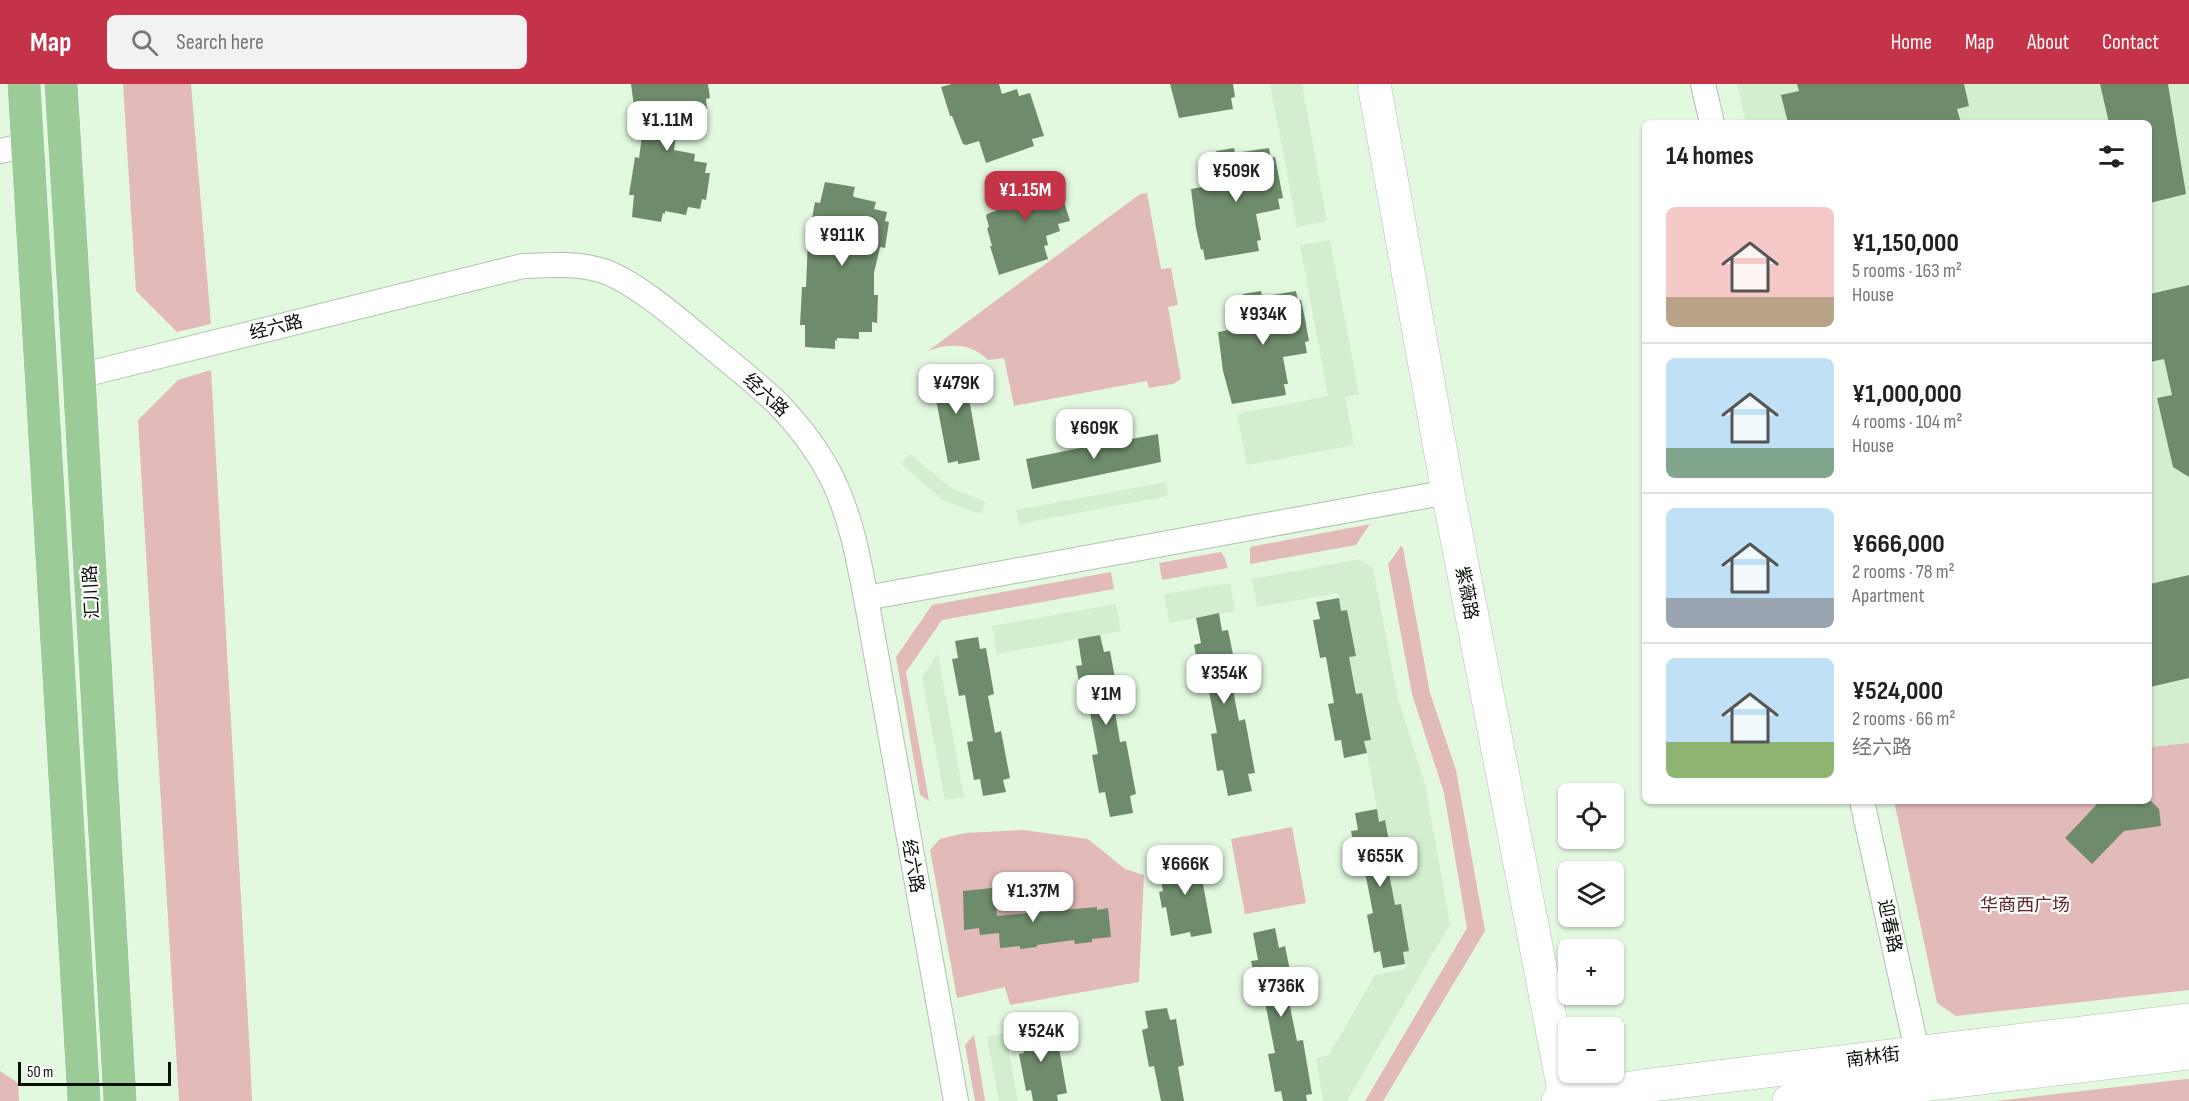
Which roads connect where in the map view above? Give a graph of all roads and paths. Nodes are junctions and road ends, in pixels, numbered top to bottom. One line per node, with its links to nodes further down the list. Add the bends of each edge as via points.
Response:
1 (24, 84): 7 (main road, 汇川路)
2 (60, 84): 8 (main road, 汇川路)
3 (1357, 84): 9 (main road, 紫薇路)
4 (1374, 84): 9 (main road, 紫薇路)
5 (1703, 84): 6 (street)
6 (1711, 120)
7 (14, 148): 16 (main road, 汇川路)
8 (79, 376): 10 (street, 经六路, via 523,266 561,264 601,270 631,285 680,321 762,389 801,431 832,479 846,510); 17 (main road, 汇川路)
9 (1440, 493): 10 (street); 15 (main road, 紫薇路)
10 (866, 598): 18 (street, 经六路)
11 (1863, 804): 13 (street, 迎春路)
12 (2189, 1020): 13 (main road, 南林街)
13 (1917, 1051): 15 (main road, 南林街)
14 (2189, 1053): 19 (main road, 南林街)
15 (1558, 1100)
16 (84, 1101)
17 (120, 1101)
18 (956, 1101)
19 (1789, 1101)

